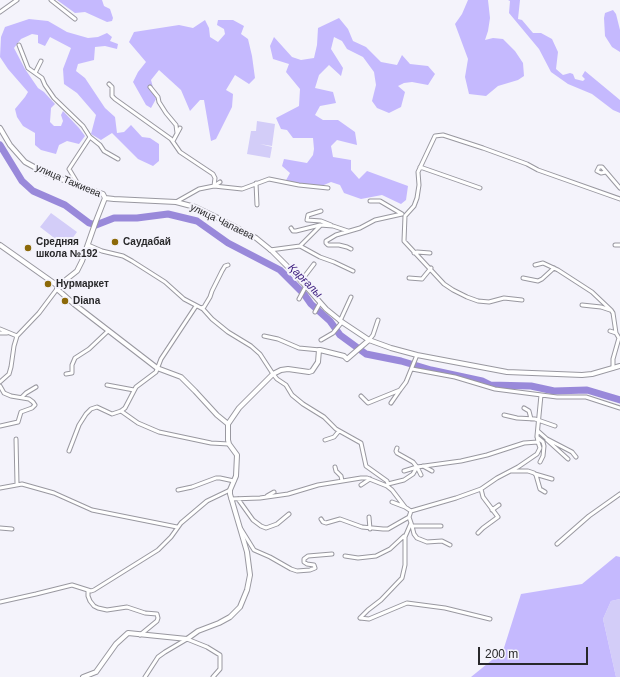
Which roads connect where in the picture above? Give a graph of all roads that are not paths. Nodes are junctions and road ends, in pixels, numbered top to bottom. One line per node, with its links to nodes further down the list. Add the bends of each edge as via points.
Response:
1 (17, 0): 3 (street)
2 (51, 0): 4 (street)
3 (0, 12)
4 (75, 19)
5 (19, 45): 7 (street, via 26,64)
6 (41, 61): 7 (street)
7 (35, 73): 13 (street, via 42,78 54,98 83,126)
8 (109, 84): 14 (street, via 115,99)
9 (150, 87): 12 (street, via 176,125)
10 (0, 128): 19 (street, улица Тажиева, via 10,145 25,162 47,174)
11 (180, 128): 12 (street)
12 (177, 133): 14 (street)
13 (90, 137): 15 (street, via 104,151); 19 (street, via 69,169)
14 (173, 141): 21 (street, via 180,152 213,174)
15 (118, 159)
16 (420, 167): 23 (street); 26 (street, via 435,136 443,135); 31 (street, via 418,198)
17 (606, 172): 24 (street)
18 (220, 182): 21 (street)
19 (78, 184): 25 (street, улица Тажиева, via 102,194)
20 (256, 184): 21 (street, via 242,189); 22 (street, via 269,179); 29 (street)
21 (214, 186): 27 (street, via 199,190)
22 (328, 188)
23 (480, 188)
24 (620, 188)
25 (105, 198): 27 (street, улица Чапаева); 37 (street)
26 (620, 199)
27 (176, 202): 42 (street, улица Чапаева, via 195,207 218,218 256,238)
28 (370, 202): 31 (street, via 380,201)
29 (257, 205)
30 (321, 211): 33 (street, via 308,214 306,220 321,221)
31 (404, 215): 35 (street, via 375,220); 43 (street, via 404,241)
32 (320, 225): 33 (street); 34 (street, via 296,231); 40 (street)
33 (333, 226): 35 (street)
34 (291, 228)
35 (348, 231): 41 (street, via 328,239 326,243)
36 (0, 245): 54 (street)
37 (88, 245): 54 (street, via 76,271); 61 (street, via 132,261)
38 (615, 245): 39 (street)
39 (620, 245)
40 (300, 246): 42 (street); 50 (street)
41 (350, 249)
42 (270, 250): 53 (street, улица Чапаева)
43 (414, 253): 44 (street); 48 (street)
44 (430, 254)
45 (314, 264): 53 (street)
46 (228, 265): 62 (street, via 222,271 204,307)
47 (535, 265): 49 (street, via 543,263)
48 (431, 268): 51 (street, via 422,279); 58 (street, via 444,284 478,301 489,302 504,298)
49 (554, 268): 52 (street, via 538,281); 63 (street, via 592,292)
50 (353, 271)
51 (409, 278)
52 (523, 278)
53 (301, 281): 55 (street, улица Чапаева)
54 (58, 288): 68 (street); 73 (street)
55 (305, 288): 57 (street); 59 (street, улица Чапаева)
56 (351, 297): 66 (street)
57 (299, 299)
58 (522, 300)
59 (319, 305): 64 (street); 66 (street, улица Чапаева)
60 (582, 305): 63 (street)
61 (196, 306): 62 (street); 81 (street)
62 (201, 308): 85 (street, via 228,332 248,343 260,354)
63 (612, 310): 72 (street)
64 (315, 312)
65 (378, 320): 77 (street)
66 (341, 322): 76 (street, via 334,332); 77 (street, улица Чапаева)
67 (0, 329): 71 (street)
68 (108, 331): 81 (street); 84 (street, via 75,358 72,373)
69 (610, 331): 72 (street)
70 (0, 333): 71 (street)
71 (8, 333): 73 (street)
72 (616, 333): 75 (street)
73 (18, 336): 86 (street, via 10,373)
74 (264, 336): 78 (street, via 299,348)
75 (620, 338): 83 (street, via 613,359)
76 (321, 340)
77 (369, 340): 78 (street, via 347,358); 79 (street, улица Чапаева)
78 (320, 350): 85 (street, via 318,362 309,372 288,369)
79 (417, 354): 82 (street); 83 (street, улица Чапаева, via 507,372 582,375)
80 (620, 366): 83 (street, улица Чапаева)
81 (157, 368): 90 (street, via 156,372); 102 (street, via 181,377 217,416)
82 (412, 368): 91 (street); 92 (street, via 495,389)
83 (613, 368)
84 (66, 374)
85 (273, 374): 102 (street, via 239,408); 105 (street, via 286,385 292,395)
86 (0, 382)
87 (107, 385): 90 (street)
88 (0, 386): 94 (street, via 7,395)
89 (36, 387): 94 (street)
90 (134, 390): 98 (street)
91 (400, 390): 93 (street, via 368,403); 95 (street)
92 (541, 395): 97 (street, via 586,396); 101 (street)
93 (361, 396)
94 (22, 397): 103 (street, via 31,400 34,406 21,412 18,422)
95 (391, 403)
96 (524, 408): 100 (street, via 529,411)
97 (620, 408)
98 (121, 411): 112 (street, via 138,423 159,432 211,443); 114 (street, via 112,414 97,407 91,409 79,425)
99 (504, 415): 100 (street)
100 (531, 419): 101 (street)
101 (539, 420): 104 (street); 106 (street)
102 (228, 424): 112 (street)
103 (0, 426)
104 (555, 426)
105 (339, 431): 110 (street, via 334,437); 132 (street, via 361,443 366,466)
106 (538, 431): 107 (street); 108 (street)
107 (537, 437): 111 (street); 117 (street, via 544,446)
108 (544, 437): 115 (street, via 572,452); 116 (street)
109 (16, 439): 130 (street)
110 (325, 440)
111 (538, 442): 118 (street, via 524,443 461,461); 123 (street, via 540,445 537,454)
112 (229, 444): 128 (street, via 237,455)
113 (397, 448): 120 (street, via 397,453 413,462)
114 (69, 450)
115 (576, 457)
116 (568, 459)
117 (540, 462)
118 (423, 466): 120 (street); 121 (street)
119 (335, 467): 129 (street)
120 (417, 468): 122 (street); 125 (street); 132 (street, via 404,480)
121 (432, 470)
122 (404, 471)
123 (511, 471): 124 (street, via 528,471); 134 (street)
124 (535, 474): 127 (street); 138 (street, via 540,489)
125 (421, 475)
126 (370, 479): 129 (street); 131 (street); 132 (street)
127 (552, 480)
128 (234, 481): 135 (street, via 216,478); 136 (street)
129 (342, 481): 140 (street)
130 (17, 484): 133 (street); 154 (street, via 54,493 92,510)
131 (361, 485)
132 (388, 485): 145 (street)
133 (0, 488)
134 (481, 489): 146 (street); 147 (street)
135 (178, 490)
136 (230, 490): 141 (street); 154 (street, via 207,501)
137 (274, 492): 140 (street)
138 (545, 492)
139 (620, 494): 161 (street, via 589,516)
140 (266, 497): 142 (street)
141 (231, 499): 142 (street); 156 (street)
142 (238, 499): 148 (street, via 250,516 266,528 277,524)
143 (392, 502): 145 (street)
144 (499, 505): 146 (street)
145 (405, 507): 147 (street)
146 (492, 510): 159 (street, via 498,517)
147 (411, 511): 150 (street)
148 (289, 514)
149 (369, 517): 157 (street)
150 (409, 517): 152 (street); 157 (street, via 388,529)
151 (321, 519): 157 (street, via 326,523 340,519)
152 (411, 525): 153 (street); 160 (street); 162 (street, via 415,536 421,540 442,541)
153 (441, 526)
154 (177, 527): 165 (street, via 158,550 102,586)
155 (0, 528): 158 (street)
156 (240, 528): 163 (street, via 254,550 297,571 315,568 314,565 304,562 308,556); 169 (street, via 250,574 244,599 230,617)
157 (370, 528)
158 (12, 529)
159 (478, 533)
160 (406, 534): 164 (street, via 390,549 376,556); 167 (street, via 402,578 360,618 369,619 406,603 445,608)
161 (557, 544)
162 (450, 545)
163 (332, 554)
164 (345, 556)
165 (88, 590): 166 (street, via 72,584); 168 (street, via 90,601 98,608 107,610 127,607 157,614 157,620)
166 (0, 602)
167 (490, 619)
168 (140, 635): 169 (street); 170 (street, via 128,634 116,644 96,672)
169 (188, 639): 171 (street, via 158,657); 172 (street, via 220,655 220,669)
170 (83, 677)
171 (145, 677)
172 (213, 677)

